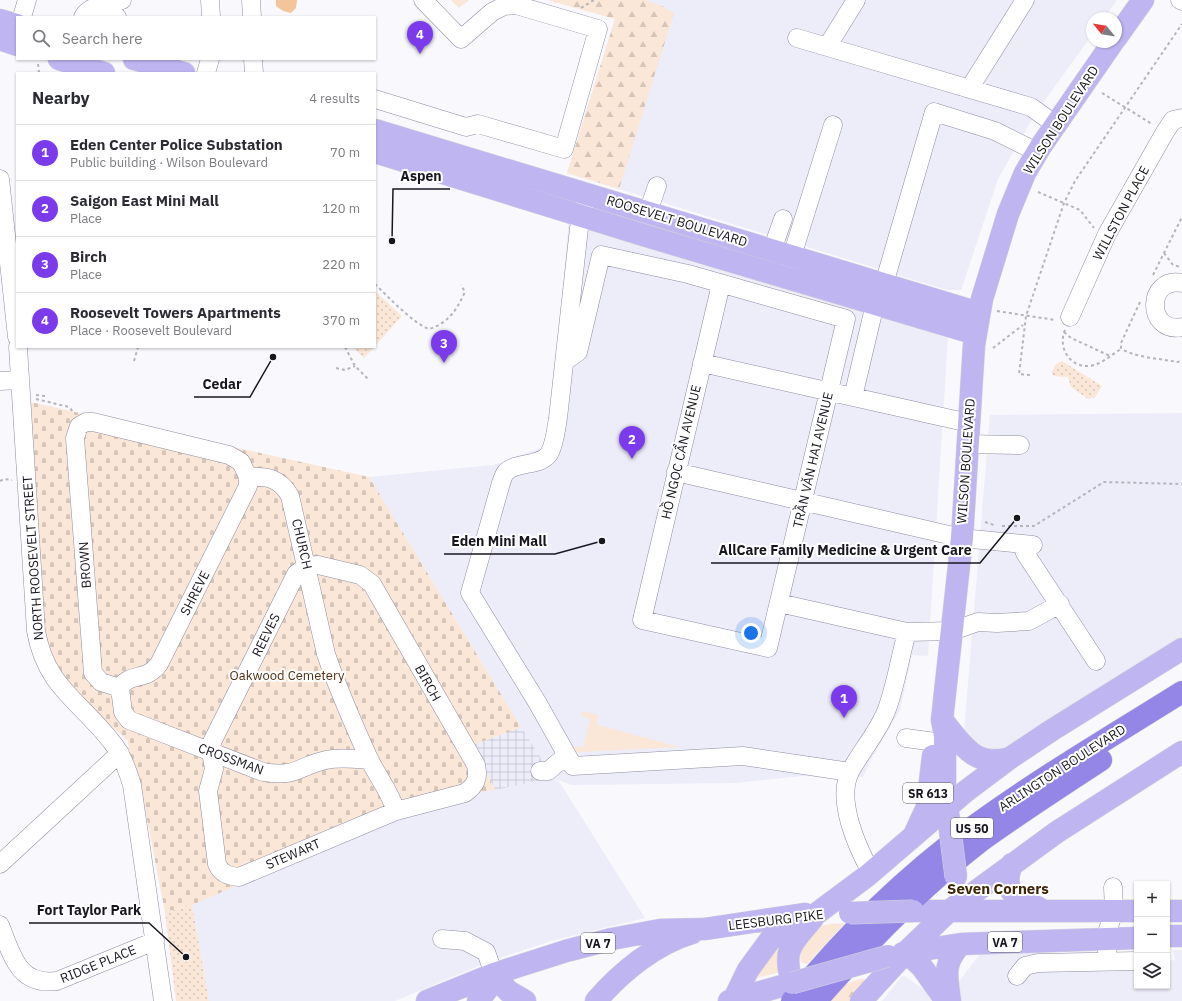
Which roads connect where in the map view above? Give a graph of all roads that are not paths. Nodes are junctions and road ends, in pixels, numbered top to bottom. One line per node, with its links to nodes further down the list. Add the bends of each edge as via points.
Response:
1 (27, 0): 13 (street)
2 (122, 0): 9 (street)
3 (210, 0): 11 (street)
4 (251, 0): 12 (street)
5 (423, 0): 28 (street, via 461,39 492,12 504,6 516,5 598,30 564,149 478,124 466,127)
6 (856, 0): 17 (street)
7 (1025, 0): 27 (street)
8 (1143, 0): 14 (main road)
9 (87, 13): 10 (street)
10 (110, 16)
11 (211, 16)
12 (252, 16)
13 (7, 26): 16 (main road)
14 (1122, 30)
15 (797, 38): 17 (street)
16 (16, 43)
17 (827, 47): 27 (street)
18 (1109, 48): 30 (main road, WILSON BOULEVARD / SR 613)
19 (138, 60): 24 (main road)
20 (210, 60): 25 (street)
21 (253, 60): 26 (street)
22 (48, 62): 23 (main road)
23 (99, 72)
24 (180, 72)
25 (206, 72)
26 (254, 72)
27 (969, 89): 30 (street, via 1031,107)
28 (376, 99)
29 (1182, 118): 47 (street, WILLSTON PLACE, via 1173,120 1165,131 1106,237)
30 (1056, 124): 34 (main road, WILSON BOULEVARD / SR 613)
31 (833, 125): 40 (street)
32 (376, 130): 37 (main road, ROOSEVELT BOULEVARD)
33 (376, 152): 37 (main road, ROOSEVELT BOULEVARD)
34 (1037, 152): 44 (street, via 995,131 934,112); 46 (main road, WILSON BOULEVARD / SR 613, via 1008,214)
35 (0, 183): 49 (street)
36 (657, 186): 38 (street)
37 (585, 204): 38 (main road, ROOSEVELT BOULEVARD); 41 (main road, ROOSEVELT BOULEVARD); 52 (street)
38 (648, 212): 40 (main road, ROOSEVELT BOULEVARD)
39 (784, 219): 40 (street)
40 (782, 253): 41 (street); 44 (main road, ROOSEVELT BOULEVARD)
41 (786, 277): 45 (main road, ROOSEVELT BOULEVARD)
42 (1182, 283): 48 (street, via 1172,283 1160,290 1156,295 1154,308 1165,324)
43 (721, 284): 52 (street, via 601,255 578,352); 53 (street, HỒ NGỌC CẨN AVENUE); 56 (street, TRẦN VĂN HAI AVENUE, via 846,319)
44 (884, 284): 46 (main road, ROOSEVELT BOULEVARD)
45 (875, 304): 50 (main road, ROOSEVELT BOULEVARD); 57 (street)
46 (988, 312): 50 (main road, WILSON BOULEVARD / SR 613)
47 (1067, 324)
48 (1182, 327)
49 (16, 328)
50 (976, 334): 58 (main road, WILSON BOULEVARD / SR 613)
51 (18, 348): 54 (street, NORTH ROOSEVELT STREET)
52 (564, 361): 82 (street, via 552,448 548,455 538,462 506,472 470,593)
53 (702, 363): 56 (street); 60 (street, HỒ NGỌC CẨN AVENUE)
54 (20, 380): 55 (street); 79 (street, NORTH ROOSEVELT STREET, via 39,647 48,669 59,685)
55 (0, 381)
56 (829, 391): 57 (street); 62 (street, TRẦN VĂN HAI AVENUE)
57 (853, 397): 58 (street)
58 (968, 433): 59 (street); 63 (main road, WILSON BOULEVARD / SR 613)
59 (1020, 445)
60 (676, 472): 62 (street); 69 (street, HỒ NGỌC CẨN AVENUE, via 642,620)
61 (248, 476): 64 (street, CHURCH, via 269,477 279,481 286,488); 72 (street, SHREVE, via 248,486 159,664 154,671 128,680); 72 (street, BROWN, via 241,462 229,455 93,422 79,426 75,438 93,673 101,682)
62 (803, 501): 63 (street); 65 (street, TRẦN VĂN HAI AVENUE)
63 (962, 538): 66 (street, via 1028,545 1025,553); 67 (main road, WILSON BOULEVARD / SR 613)
64 (307, 566): 80 (street, REEVES, via 293,581 212,742); 84 (street, CHURCH, via 326,654); 87 (street, BIRCH, via 360,575 372,584 476,765)
65 (779, 603): 68 (street); 69 (street, TRẦN VĂN HAI AVENUE)
66 (1060, 604): 67 (street, via 1029,621 978,622); 71 (street)
67 (952, 631): 68 (street); 76 (main road, WILSON BOULEVARD / SR 613)
68 (907, 632): 86 (street, via 887,710)
69 (768, 648)
70 (1182, 649): 83 (main road)
71 (1096, 661)
72 (120, 688): 75 (street, via 123,712)
73 (1182, 692): 117 (highway, ARLINGTON BOULEVARD / US 50, via 1020,793 972,828 904,884)
74 (1182, 709): 124 (highway, ARLINGTON BOULEVARD / US 50, via 1042,798 981,841 924,889 864,947)
75 (129, 720): 79 (street); 80 (street, CROSSMAN)
76 (942, 720): 78 (main road, SR 613); 83 (main road, via 975,756 994,762); 88 (main road, WILSON BOULEVARD / SR 613, via 945,736 944,779)
77 (906, 738): 78 (street)
78 (935, 742): 90 (main road, SR 613, via 927,807)
79 (116, 747): 91 (street); 109 (street, NORTH ROOSEVELT STREET, via 132,785)
80 (211, 752): 84 (street, CROSSMAN, via 277,775 289,774 327,759); 89 (street, STEWART, via 214,769 208,791 217,864 222,873 230,876 239,877)
81 (1182, 752): 92 (main road)
82 (567, 755): 85 (street, via 548,771); 86 (street, via 573,766 743,756)
83 (1010, 758): 88 (main road)
84 (370, 760): 89 (street, CHURCH, via 388,789)
85 (540, 771)
86 (850, 772): 93 (street, via 845,790 846,806)
87 (477, 781): 89 (street, STEWART, via 473,788 465,793)
88 (947, 807): 90 (main road); 95 (main road, WILSON BOULEVARD / SR 613, bridge, via 956,877 956,892)
89 (396, 811)
90 (910, 840): 93 (main road)
91 (0, 864)
92 (1012, 864): 95 (main road); 96 (main road, via 1008,883 1014,895)
93 (871, 872): 101 (main road)
94 (1113, 887): 97 (street)
95 (949, 911): 96 (main road, LEESBURG PIKE / VA 7); 101 (main road, LEESBURG PIKE / VA 7, bridge); 112 (main road)
96 (1046, 911): 97 (main road, LEESBURG PIKE / VA 7)
97 (1114, 911): 98 (main road, LEESBURG PIKE / VA 7); 108 (street)
98 (1134, 911)
99 (1170, 911): 100 (main road)
100 (1182, 911)
101 (816, 914): 103 (main road, LEESBURG PIKE / VA 7); 117 (main road, via 787,954); 123 (main road, via 791,925 770,940 748,970)
102 (0, 925): 109 (street, RIDGE PLACE, via 22,971 30,978 47,982 57,981)
103 (705, 929): 115 (main road, LEESBURG PIKE / VA 7, via 660,930 612,940 566,951); 122 (main road, via 686,935 641,960)
104 (1170, 936): 105 (main road)
105 (1182, 936)
106 (1134, 938): 108 (main road, VA 7)
107 (442, 939): 115 (street, via 465,940 486,952)
108 (1105, 939): 111 (main road, VA 7); 113 (street)
109 (155, 941): 118 (street, NORTH ROOSEVELT STREET)
110 (961, 944): 111 (main road, VA 7); 112 (main road, VA 7); 127 (main road, via 947,966)
111 (1059, 951): 113 (street, via 1083,962); 116 (street, via 1025,966)
112 (897, 954): 117 (main road, VA 7, bridge); 125 (main road); 126 (main road, via 922,967)
113 (1109, 961): 114 (street)
114 (1134, 961)
115 (494, 974): 119 (main road, LEESBURG PIKE / VA 7); 120 (main road, via 490,986); 121 (main road, via 508,991)
116 (1017, 976)
117 (792, 992): 123 (main road, VA 7)
118 (163, 1001)
119 (427, 1001)
120 (478, 1001)
121 (525, 1001)
122 (596, 1001)
123 (732, 1001)
124 (816, 1001)
125 (861, 1001)
126 (946, 1001)
127 (950, 1001)

